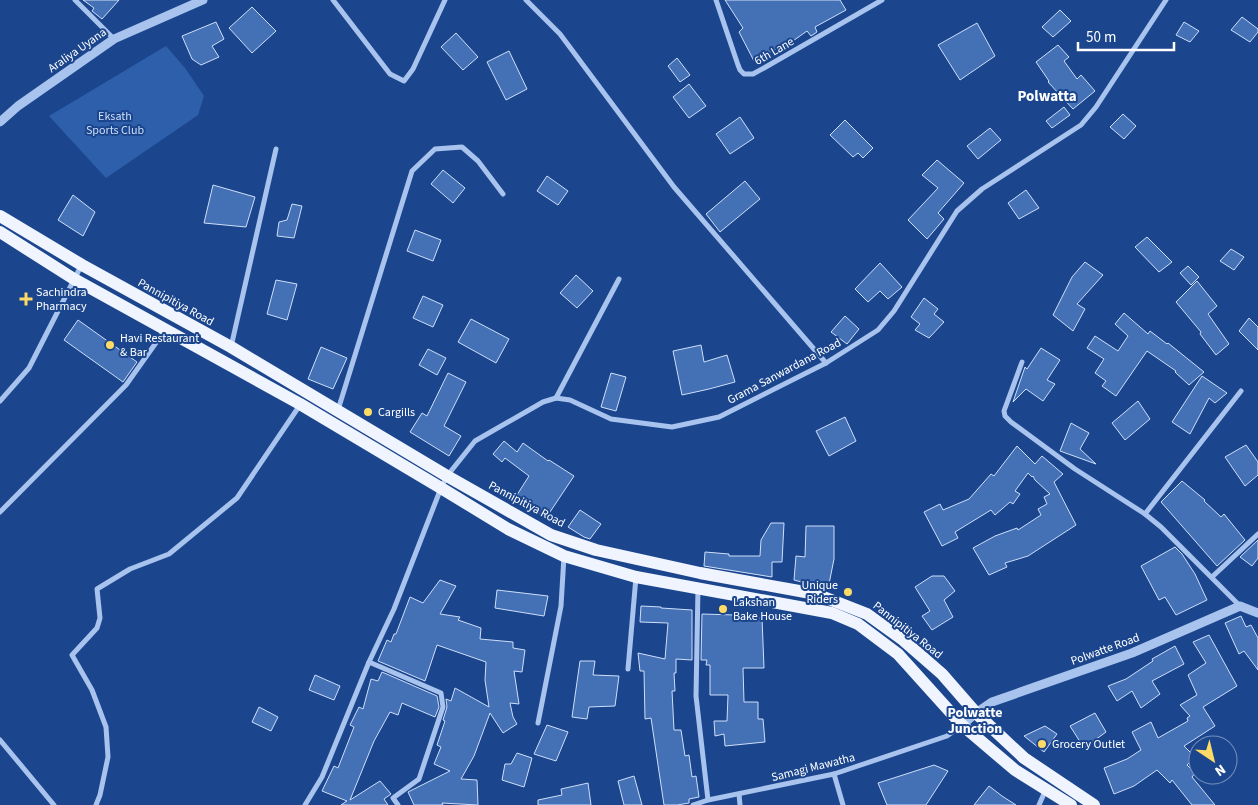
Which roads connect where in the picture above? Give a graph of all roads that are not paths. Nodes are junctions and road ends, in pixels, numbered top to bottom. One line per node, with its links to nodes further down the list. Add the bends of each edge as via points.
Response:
1 (75, 0): 9 (street)
2 (203, 0): 9 (street, Araliya Uyana)
3 (333, 0): 4 (street, via 390,74 404,81 413,69)
4 (444, 0)
5 (526, 0): 21 (street, via 560,34 674,187)
6 (716, 0): 7 (street, 6th Lane, via 744,74 753,74)
7 (882, 0)
8 (1166, 0): 21 (street, Grama Sanwardana Road, via 1081,126 982,189 957,211 894,312 878,330)
9 (114, 39): 10 (street, Araliya Uyana)
10 (0, 122)
11 (276, 149): 19 (street)
12 (504, 194): 26 (street, via 478,161 462,147 435,149 412,171)
13 (0, 216): 15 (main road, Pannipitiya Road)
14 (0, 232): 16 (main road, Pannipitiya Road)
15 (82, 266): 16 (street); 19 (main road, Pannipitiya Road)
16 (74, 278): 18 (main road, Pannipitiya Road); 24 (street, via 29,368)
17 (618, 279): 23 (street)
18 (166, 330): 25 (main road, Pannipitiya Road); 29 (street, via 126,385)
19 (231, 347): 26 (main road, Pannipitiya Road)
20 (1022, 362): 30 (street, via 1005,416 1076,469)
21 (826, 363): 23 (street, Grama Sanwardana Road, via 719,417 672,427 611,419 570,400)
22 (1241, 391): 30 (street)
23 (556, 398): 27 (street, via 542,402 475,441)
24 (0, 401)
25 (300, 404): 28 (main road, Pannipitiya Road); 49 (street, via 237,498 169,554 130,569 97,590 100,618 96,628 72,655 92,690 106,727 108,757)
26 (338, 411): 27 (main road, Pannipitiya Road)
27 (447, 476): 28 (street); 40 (main road, Pannipitiya Road, via 551,535 596,550 816,594 868,614 942,674)
28 (441, 488): 32 (main road, Pannipitiya Road, via 508,529); 38 (street)
29 (0, 512)
30 (1145, 514): 34 (street)
31 (1258, 534): 34 (street)
32 (564, 556): 33 (main road, Pannipitiya Road); 41 (street, via 561,606)
33 (636, 577): 35 (main road, Pannipitiya Road); 39 (street)
34 (1212, 577): 36 (street)
35 (698, 588): 42 (main road, Pannipitiya Road, via 832,613 858,624 898,654); 47 (street, via 696,696)
36 (1240, 606): 37 (street); 40 (street, Polwatte Road, via 1132,653 992,702)
37 (1258, 613)
38 (370, 662): 50 (street, via 322,777); 51 (street, via 441,693 443,707 419,779 393,798)
39 (628, 669)
40 (976, 713): 42 (street, Polwatte Road); 57 (main road, Pannipitiya Road, via 1024,758)
41 (538, 723)
42 (962, 725): 44 (street, Samagi Mawatha, via 946,736); 45 (main road, Pannipitiya Road, via 1015,770)
43 (0, 740): 48 (street)
44 (834, 774): 46 (street, Samagi Mawatha); 54 (street)
45 (1046, 789): 55 (street); 56 (main road, Pannipitiya Road)
46 (739, 794): 47 (street, Samagi Mawatha); 53 (street)
47 (708, 800): 52 (street, Samagi Mawatha)
48 (54, 805)
49 (96, 805)
50 (305, 805)
51 (398, 805)
52 (693, 805)
53 (740, 805)
54 (843, 805)
55 (1039, 805)
56 (1071, 805)
57 (1094, 805)

